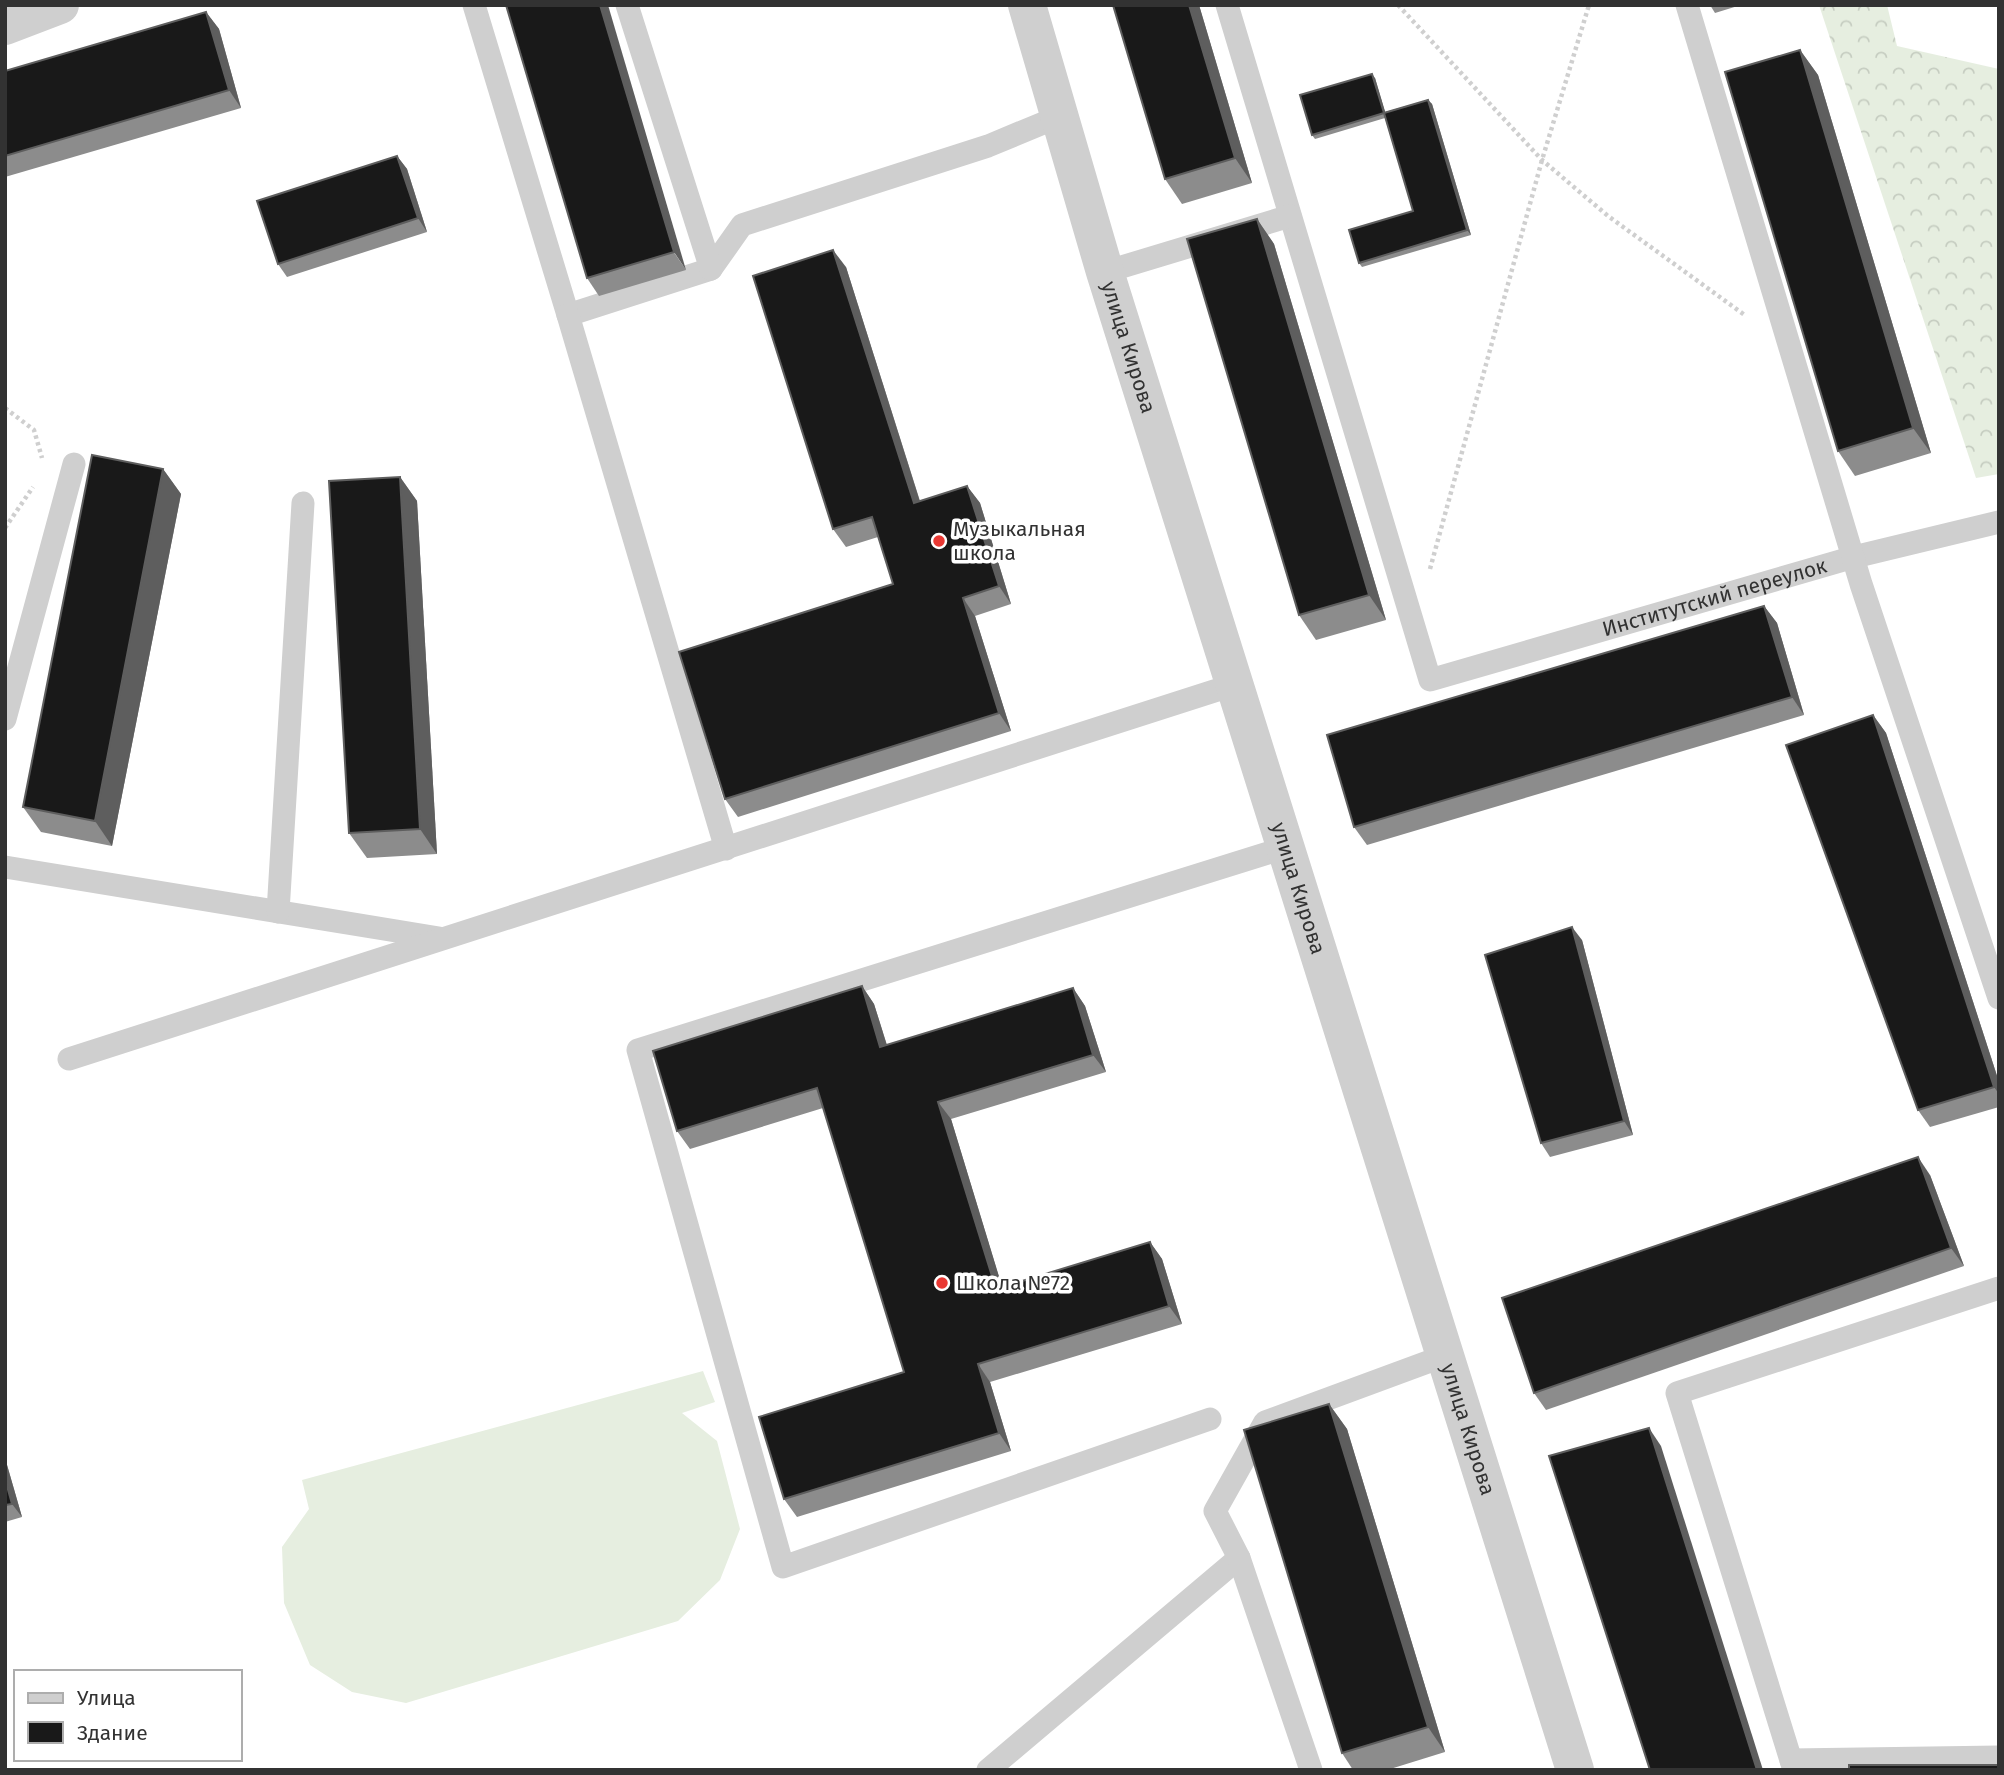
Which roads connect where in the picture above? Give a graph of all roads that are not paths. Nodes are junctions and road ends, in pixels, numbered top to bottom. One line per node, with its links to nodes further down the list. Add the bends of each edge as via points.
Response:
1 (60, 5): 7 (street)
2 (474, 5): 12 (lane)
3 (626, 5): 10 (lane)
4 (1027, 5): 8 (street, улица Кирова)
5 (1227, 5): 9 (lane)
6 (1687, 5): 16 (lane)
7 (5, 26)
8 (1058, 117): 10 (lane, via 988,146 742,225); 11 (street, улица Кирова)
9 (1290, 216): 11 (lane); 16 (lane, Институтский переулок, via 1430,680)
10 (711, 270): 12 (lane)
11 (1105, 272): 17 (street, улица Кирова)
12 (568, 314): 20 (lane)
13 (74, 464): 18 (lane)
14 (303, 503): 22 (lane)
15 (1999, 522): 16 (lane, Институтский переулок)
16 (1854, 557): 24 (lane)
17 (1236, 684): 19 (street, улица Кирова); 20 (lane)
18 (5, 719)
19 (1287, 847): 27 (street, улица Кирова); 28 (lane, via 638,1051 783,1567)
20 (726, 849): 23 (lane)
21 (5, 867): 22 (lane)
22 (278, 912): 23 (lane)
23 (446, 939): 25 (lane)
24 (1999, 998)
25 (69, 1059)
26 (1999, 1288): 31 (lane, via 1677,1392)
27 (1444, 1356): 29 (lane, via 1265,1422 1215,1511); 34 (street, улица Кирова)
28 (1210, 1419)
29 (1239, 1558): 32 (lane); 33 (lane)
30 (1999, 1757): 31 (lane)
31 (1792, 1765)
32 (988, 1770)
33 (1311, 1770)
34 (1575, 1770)

